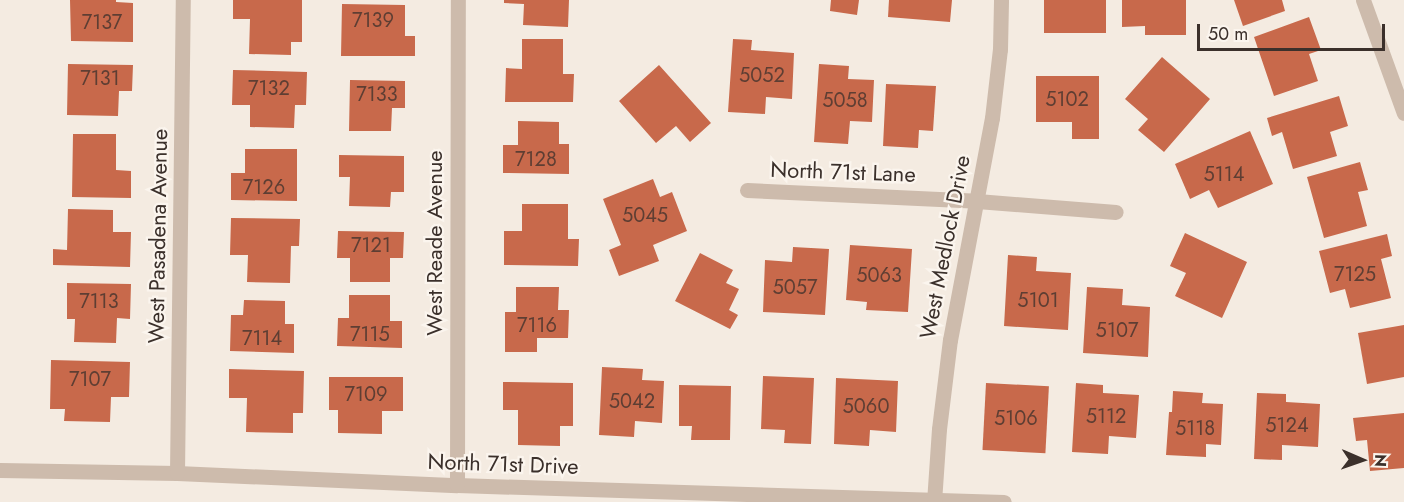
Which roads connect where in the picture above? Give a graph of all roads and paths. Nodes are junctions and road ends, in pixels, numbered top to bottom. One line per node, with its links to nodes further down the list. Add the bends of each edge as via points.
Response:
1 (183, 0): 10 (street, West Pasadena Avenue)
2 (458, 0): 11 (street, West Reade Avenue)
3 (1001, 0): 7 (street, West Medlock Drive, via 992,118)
4 (1363, 0): 5 (street)
5 (1404, 113)
6 (747, 190): 7 (street, North 71st Lane)
7 (977, 201): 8 (street, North 71st Lane); 12 (street, West Medlock Drive, via 950,340)
8 (1116, 212)
9 (0, 470): 10 (street, North 71st Drive)
10 (177, 473): 11 (street, North 71st Drive)
11 (457, 485): 12 (street, North 71st Drive)
12 (934, 501): 13 (street, North 71st Drive)
13 (1004, 502)

